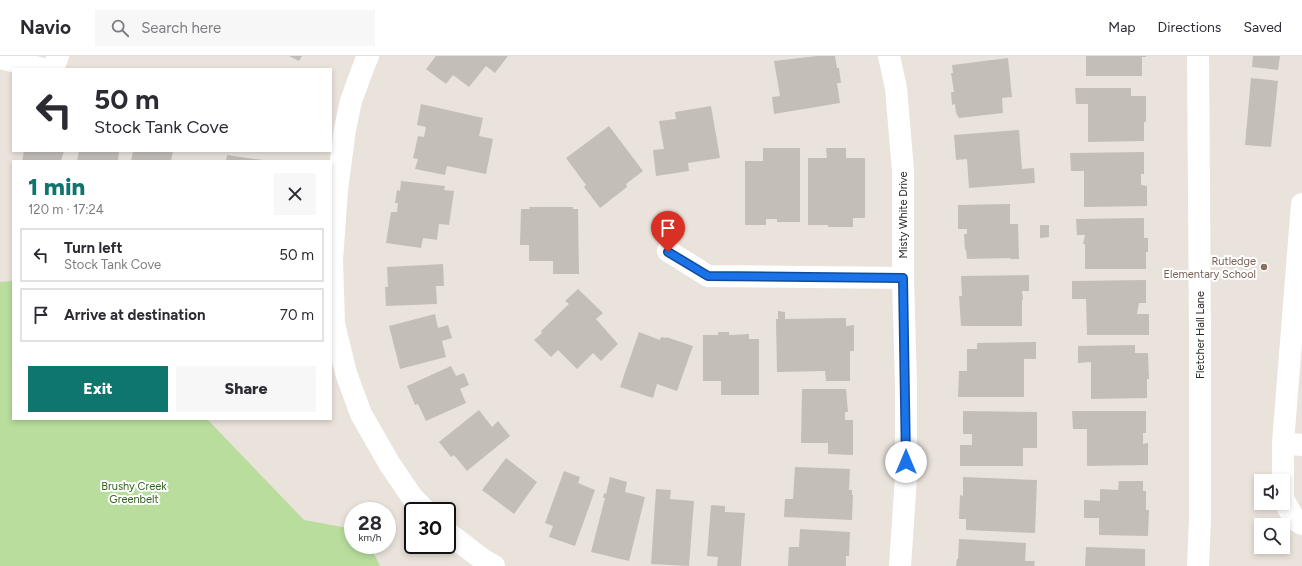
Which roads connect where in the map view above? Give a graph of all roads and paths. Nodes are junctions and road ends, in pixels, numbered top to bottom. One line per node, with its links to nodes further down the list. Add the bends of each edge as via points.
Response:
1 (58, 56): 7 (street)
2 (368, 56): 8 (street)
3 (889, 56): 11 (street, Misty White Drive, via 896,88 903,171)
4 (1198, 56): 18 (street, Fletcher Hall Lane)
5 (0, 58): 6 (street)
6 (39, 68)
7 (53, 68)
8 (338, 127): 13 (street, via 332,260 334,324 346,373 361,414 389,463)
9 (1302, 204): 12 (street)
10 (668, 252): 11 (street, via 708,276)
11 (903, 278): 17 (street, Misty White Drive, via 906,477)
12 (1292, 444): 14 (street, via 1283,498 1295,520)
13 (417, 502)
14 (1302, 524)
15 (456, 539): 16 (street, via 482,560)
16 (494, 566)
17 (900, 566)
18 (1198, 566)

